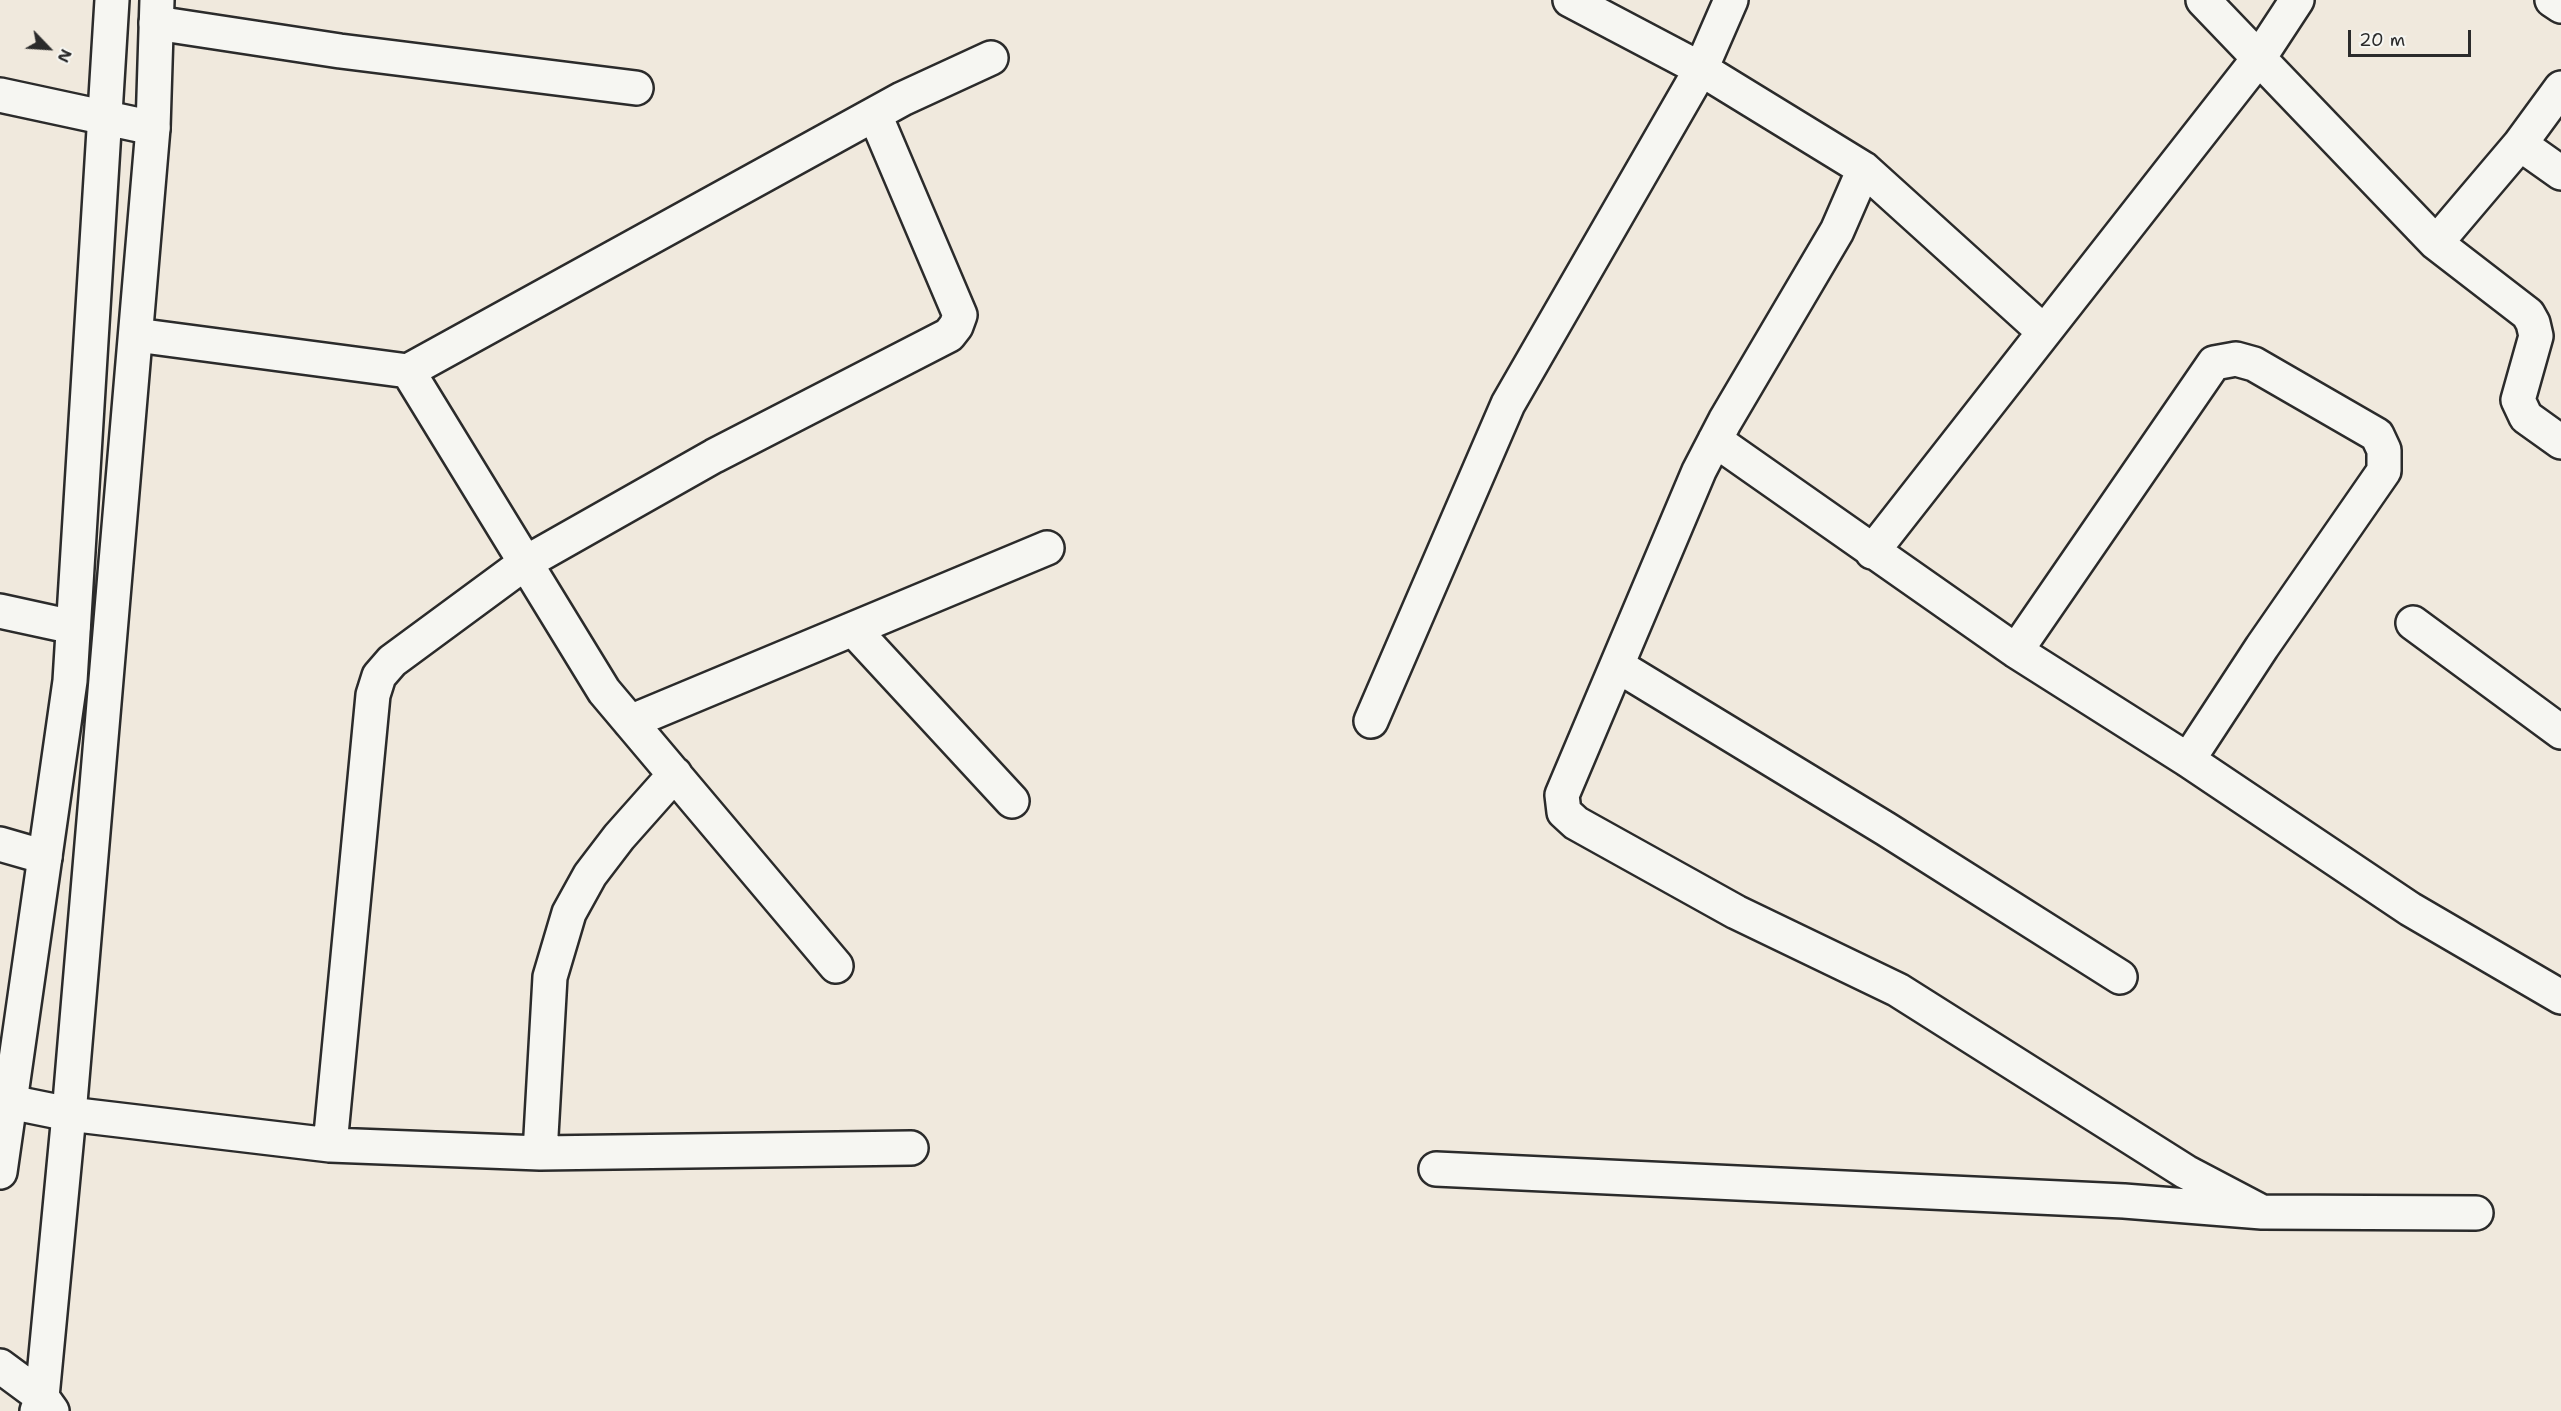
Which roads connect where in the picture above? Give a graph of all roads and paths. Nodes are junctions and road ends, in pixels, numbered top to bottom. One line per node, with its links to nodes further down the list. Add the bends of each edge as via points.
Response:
1 (112, 0): 16 (street)
2 (1570, 0): 11 (street)
3 (1731, 0): 11 (street)
4 (2203, 0): 10 (street)
5 (2297, 0): 10 (street)
6 (2552, 0): 7 (street)
7 (2561, 6)
8 (156, 11): 12 (street, via 340,51); 17 (street)
9 (991, 58): 15 (street)
10 (2259, 58): 21 (street); 22 (street)
11 (1701, 69): 19 (street); 36 (street, via 1508,404)
12 (636, 88)
13 (2561, 88): 18 (street)
14 (0, 96): 16 (street)
15 (876, 115): 24 (street); 29 (street, via 960,315 949,335 714,456)
16 (105, 118): 17 (street); 32 (street)
17 (153, 129): 23 (street)
18 (2520, 144): 20 (street); 21 (street)
19 (1864, 169): 22 (street); 25 (street, via 1838,231)
20 (2561, 174)
21 (2436, 243): 26 (street, via 2528,314 2536,336 2518,400 2526,417)
22 (2043, 331): 28 (street)
23 (136, 335): 24 (street); 48 (street)
24 (408, 371): 29 (street)
25 (1714, 440): 28 (street); 35 (street)
26 (2561, 442)
27 (1047, 548): 33 (street)
28 (1872, 552): 34 (street)
29 (525, 563): 37 (street, via 604,691); 49 (street, via 392,660 379,676 373,695)
30 (0, 611): 32 (street)
31 (2413, 623): 38 (street)
32 (73, 627): 43 (street, via 70,681)
33 (853, 629): 37 (street); 41 (street)
34 (2016, 651): 39 (street); 39 (street, via 2214,363 2236,359 2254,364 2377,435 2384,450 2384,471)
35 (1618, 666): 45 (street, via 1886,829); 54 (street, via 1562,795 1564,812 1576,823 1736,912 1898,990 2186,1172)
36 (1371, 721)
37 (630, 722): 40 (street)
38 (2561, 732)
39 (2188, 760): 46 (street, via 2410,909)
40 (675, 774): 44 (street); 51 (street, via 590,875 569,913 550,976)
41 (1012, 801)
42 (0, 844): 43 (street)
43 (45, 857): 47 (street)
44 (836, 966)
45 (2120, 978)
46 (2561, 997)
47 (10, 1102): 48 (street); 53 (street)
48 (69, 1114): 49 (street); 57 (street)
49 (330, 1145): 51 (street)
50 (911, 1148): 51 (street)
51 (540, 1153)
52 (1436, 1169): 54 (street, via 2124,1201)
53 (0, 1172)
54 (2262, 1212): 55 (street)
55 (2476, 1213)
56 (0, 1366): 57 (street)
57 (44, 1406)

